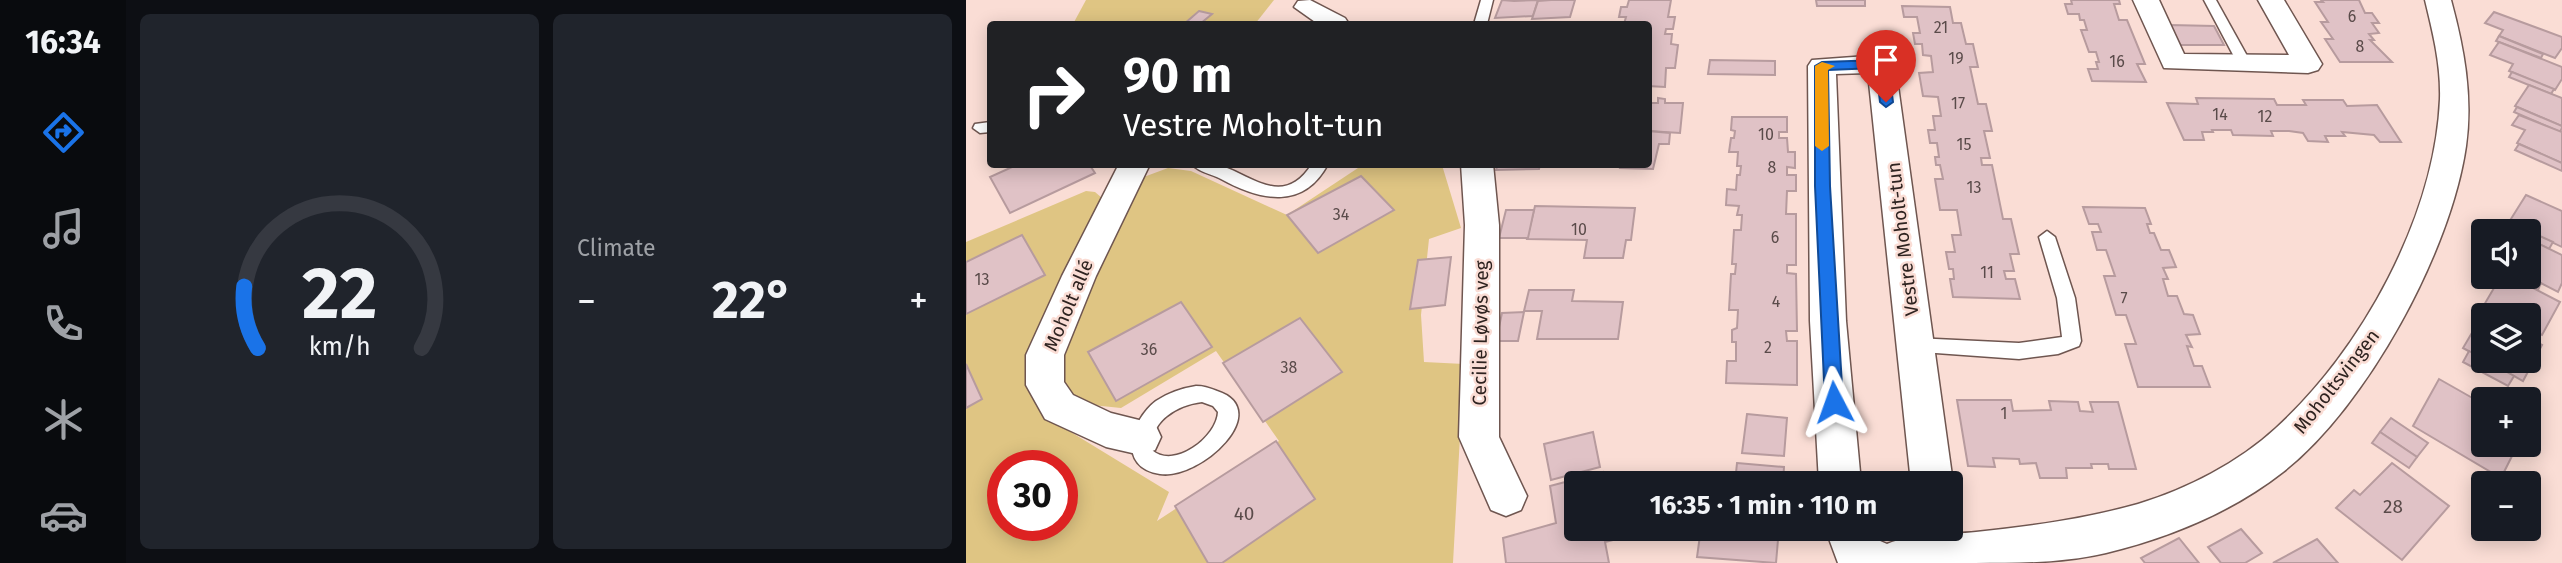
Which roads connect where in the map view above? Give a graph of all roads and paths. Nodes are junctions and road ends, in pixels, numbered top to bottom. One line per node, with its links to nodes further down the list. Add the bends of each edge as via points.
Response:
1 (1487, 0): 8 (lane)
2 (2146, 0): 9 (street, via 2174,62)
3 (2210, 0): 9 (lane)
4 (2271, 0): 9 (street, via 2308,64)
5 (2438, 0): 21 (street, Moholtsvingen, via 2450,50 2454,114 2434,218 2395,303 2312,418 2255,468 2222,489 2163,515 2096,536 2019,550)
6 (1302, 10): 7 (street)
7 (1329, 21)
8 (1482, 21)
9 (2244, 63)
10 (1134, 168): 16 (street, Moholt allé, via 1045,355 1045,385 1059,407 1105,429)
11 (1222, 168): 12 (lane, via 1244,187 1270,194 1298,186)
12 (1317, 168)
13 (1477, 168): 19 (street, Cecilie Løvøs veg, via 1482,225 1479,437)
14 (2047, 237): 15 (lane, via 2066,298 2072,341 2060,348 2003,351)
15 (1915, 346): 17 (street, Vestre Moholt-tun, via 1881,64 1822,66 1828,321); 18 (street, Vestre Moholt-tun)
16 (1141, 437): 16 (lane, via 1140,449 1154,464 1184,463 1217,441 1228,422 1228,411 1214,396 1189,395 1153,415)
17 (1839, 471)
18 (1931, 471)
19 (1506, 496)
20 (1851, 541): 22 (street, via 1855,552)
21 (1939, 542): 23 (street, Moholtsvingen)
22 (1880, 563)
23 (1894, 563)

